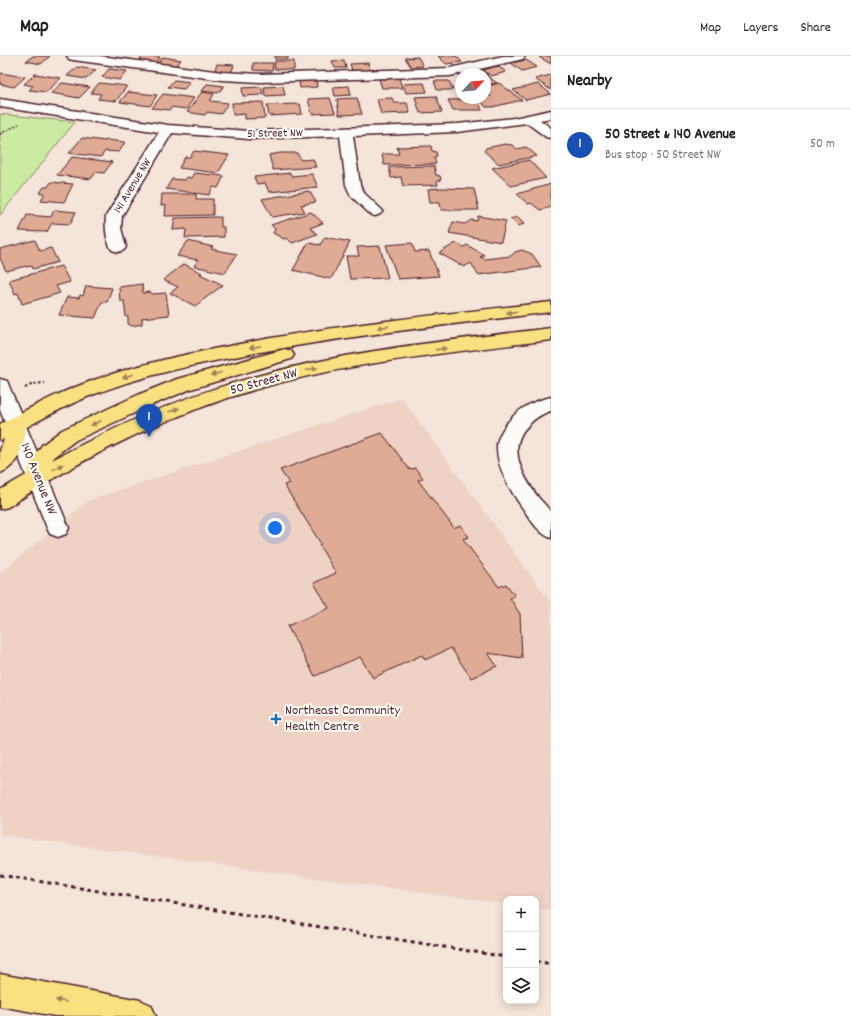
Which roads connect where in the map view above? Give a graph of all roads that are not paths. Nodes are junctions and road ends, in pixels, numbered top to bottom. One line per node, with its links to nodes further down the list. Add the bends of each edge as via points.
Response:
1 (73, 56): 2 (street, via 260,78 450,72)
2 (519, 56)
3 (0, 103): 6 (street, 51 Street NW)
4 (551, 114): 5 (street, 51 Street NW)
5 (531, 120): 7 (street, 51 Street NW, via 458,128); 8 (street)
6 (168, 129): 7 (street, 51 Street NW, via 249,135); 10 (street, 141 Avenue NW, via 114,216 113,228)
7 (346, 133): 9 (street, via 353,185 362,200)
8 (551, 134)
9 (375, 212)
10 (118, 246)
11 (551, 307): 12 (main road, one-way to 12)
12 (346, 332): 16 (main road, one-way to 16, via 223,353 134,374 80,393); 18 (main road, one-way to 18, via 320,345 184,384 147,398 69,435 49,450 40,462)
13 (551, 334): 18 (main road, 50 Street NW, one-way to 13, via 126,431 164,414 248,385 370,358)
14 (0, 386): 16 (street, 140 Avenue NW)
15 (551, 404): 21 (street, via 534,409 523,417 514,428 507,444 511,468 524,494)
16 (8, 429): 17 (main road, via 15,441 12,452); 18 (street, 140 Avenue NW)
17 (0, 465)
18 (38, 478): 19 (main road, 50 Street NW); 20 (street, 140 Avenue NW)
19 (0, 501)
20 (58, 528)
21 (551, 529)
22 (0, 990): 23 (main road, one-way to 22)
23 (140, 1016)

